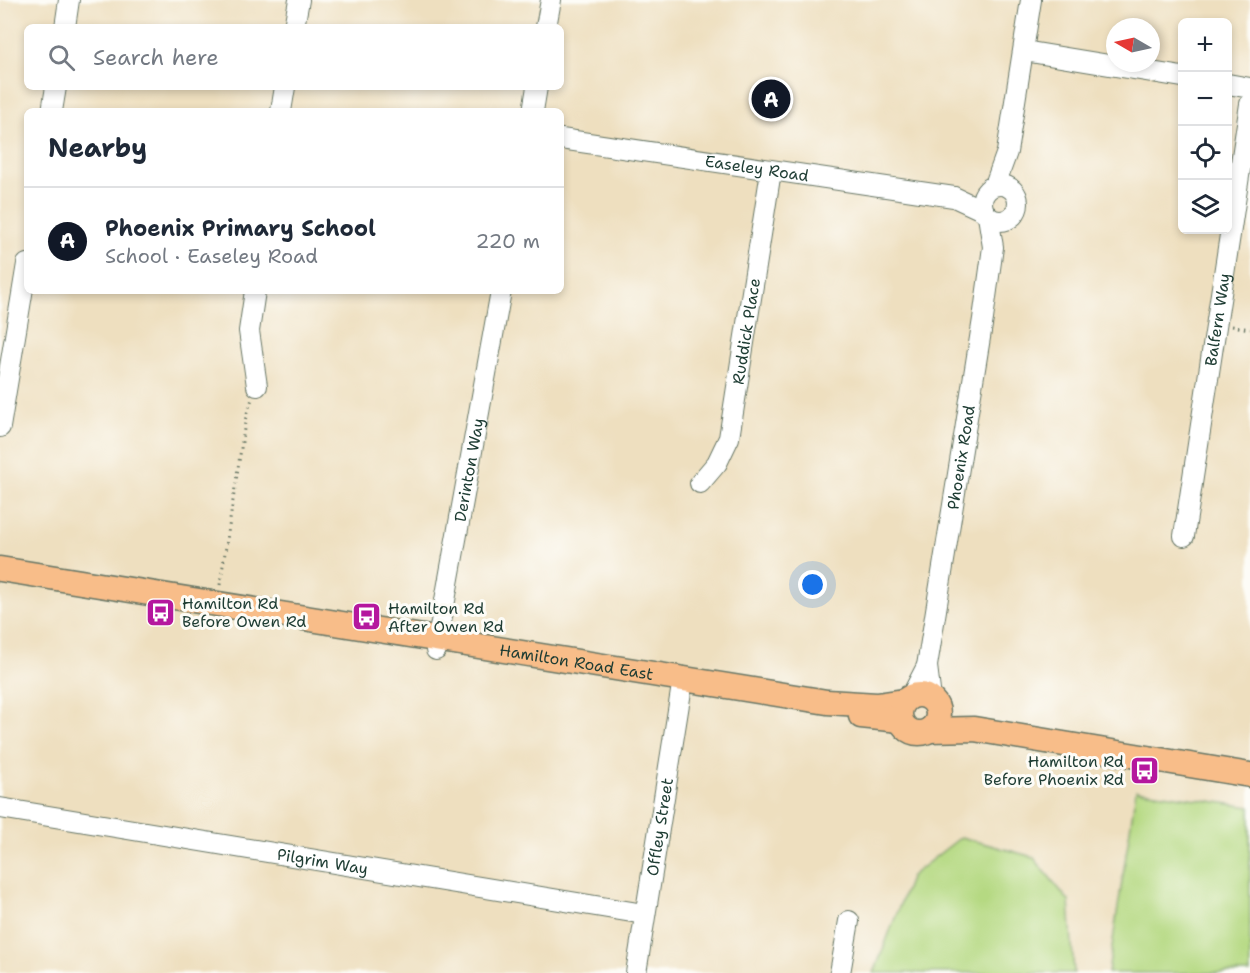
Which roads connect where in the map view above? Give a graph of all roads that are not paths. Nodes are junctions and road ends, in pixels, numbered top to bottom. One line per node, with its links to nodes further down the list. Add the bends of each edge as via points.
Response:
1 (69, 0): 5 (street)
2 (299, 0): 6 (street)
3 (551, 0): 7 (street)
4 (1031, 0): 8 (street)
5 (65, 24)
6 (295, 24)
7 (547, 24)
8 (1024, 51): 9 (street); 21 (street)
9 (1178, 76)
10 (1232, 85): 11 (street)
11 (1250, 88)
12 (56, 90): 16 (street)
13 (284, 90): 17 (street)
14 (536, 90): 18 (street)
15 (1250, 104): 32 (street, Balfern Way)
16 (52, 108)
17 (282, 108)
18 (534, 108)
19 (564, 139): 20 (street, Easeley Road)
20 (771, 171): 22 (street, Easeley Road); 31 (street, Ruddick Place, via 729,438 717,463)
21 (998, 188): 22 (street, Easeley Road); 23 (street, via 981,201); 24 (street, via 1017,198 1018,205)
22 (954, 197): 23 (street, Easeley Road)
23 (986, 214): 24 (street, via 997,221); 25 (street, Phoenix Road)
24 (1010, 217): 25 (street, Phoenix Road)
25 (993, 247): 37 (street, Phoenix Road, via 927,666)
26 (24, 282): 30 (street)
27 (255, 294): 29 (street, via 249,331)
28 (500, 294): 35 (street, Derinton Way)
29 (257, 386)
30 (0, 427)
31 (700, 483)
32 (1184, 536)
33 (0, 569): 35 (main road, Hamilton Road East)
34 (0, 581): 35 (main road, Hamilton Road East)
35 (437, 644): 36 (main road, Hamilton Road East)
36 (682, 684): 37 (main road, Hamilton Road East); 41 (street, Offley Street)
37 (916, 704): 38 (main road); 38 (main road, via 938,715 929,730)
38 (974, 729): 39 (main road)
39 (1250, 775)
40 (0, 808): 41 (street, Pilgrim Way)
41 (644, 914): 43 (street, Offley Street)
42 (849, 921): 44 (street)
43 (636, 973)
44 (840, 973)

